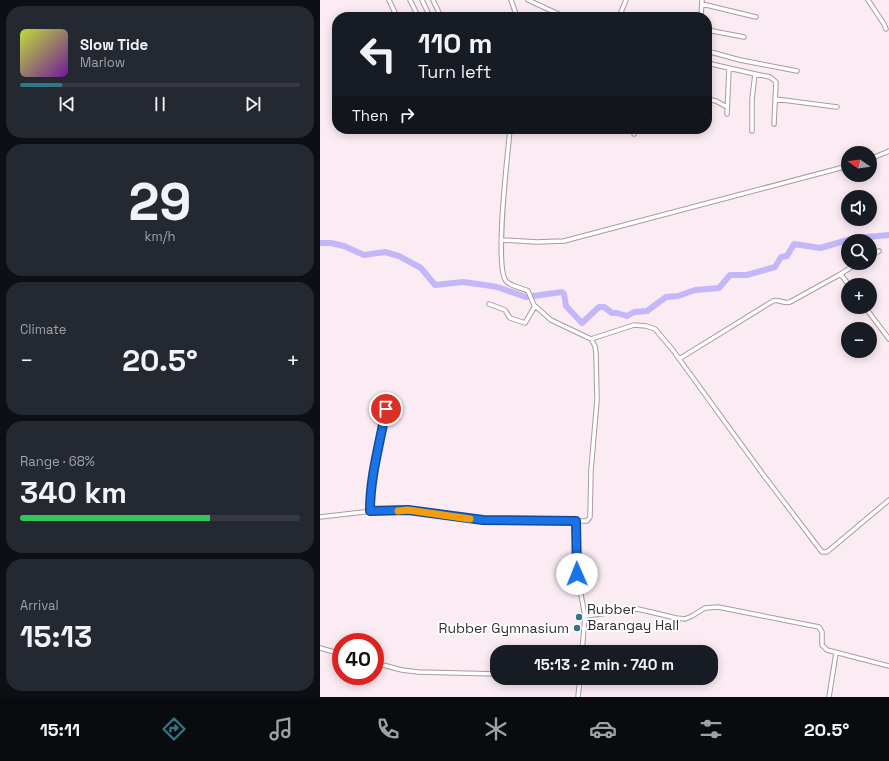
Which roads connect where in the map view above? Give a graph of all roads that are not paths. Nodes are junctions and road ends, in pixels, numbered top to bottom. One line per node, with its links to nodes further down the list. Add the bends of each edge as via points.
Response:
1 (389, 0): 10 (street)
2 (410, 0): 11 (street)
3 (422, 0): 12 (street)
4 (433, 0): 13 (street)
5 (511, 0): 14 (street)
6 (528, 0): 15 (street)
7 (626, 0): 16 (street)
8 (868, 0): 19 (street)
9 (702, 2): 17 (street); 18 (street)
10 (395, 12)
11 (416, 12)
12 (428, 12)
13 (439, 12)
14 (515, 12)
15 (554, 12)
16 (621, 12)
17 (701, 12)
18 (756, 17)
19 (886, 29)
20 (712, 31): 21 (street)
21 (744, 37)
22 (712, 52): 25 (street)
23 (712, 64): 24 (street)
24 (729, 69): 26 (street); 29 (street)
25 (797, 71)
26 (755, 74): 27 (street, via 774,80); 33 (street)
27 (775, 99): 30 (street); 32 (street)
28 (712, 100): 29 (street)
29 (727, 107): 31 (street)
30 (838, 107)
31 (727, 114)
32 (774, 124)
33 (752, 131)
34 (509, 134): 38 (street)
35 (889, 151): 36 (street)
36 (877, 156)
37 (841, 168): 38 (street, via 564,241)
38 (502, 240): 43 (street, via 505,279 511,285 527,290)
39 (847, 270): 40 (street)
40 (839, 275): 41 (street); 47 (street, via 790,302 773,301)
41 (844, 278)
42 (490, 304): 43 (street, via 505,310 510,318 525,323)
43 (535, 306): 45 (street, via 556,323)
44 (870, 314): 46 (street)
45 (591, 339): 47 (street, via 634,325 646,326 655,329); 52 (street, via 596,353 597,400 590,519)
46 (889, 339)
47 (679, 359): 49 (street, via 822,552 827,552)
48 (386, 409): 50 (street, via 373,474)
49 (889, 500)
50 (370, 511): 51 (street); 52 (street, via 408,510 483,520)
51 (320, 517)
52 (576, 521): 53 (street, via 577,574)
53 (585, 616): 54 (street); 57 (street, via 638,608 685,619 707,607 730,609 818,627 821,629 824,648)
54 (583, 645)
55 (320, 648): 56 (street)
56 (332, 651)
57 (836, 653): 59 (street); 63 (street)
58 (384, 665): 60 (street, via 418,672)
59 (889, 666)
60 (490, 674)
61 (579, 685): 62 (street)
62 (578, 697)
63 (829, 697)

